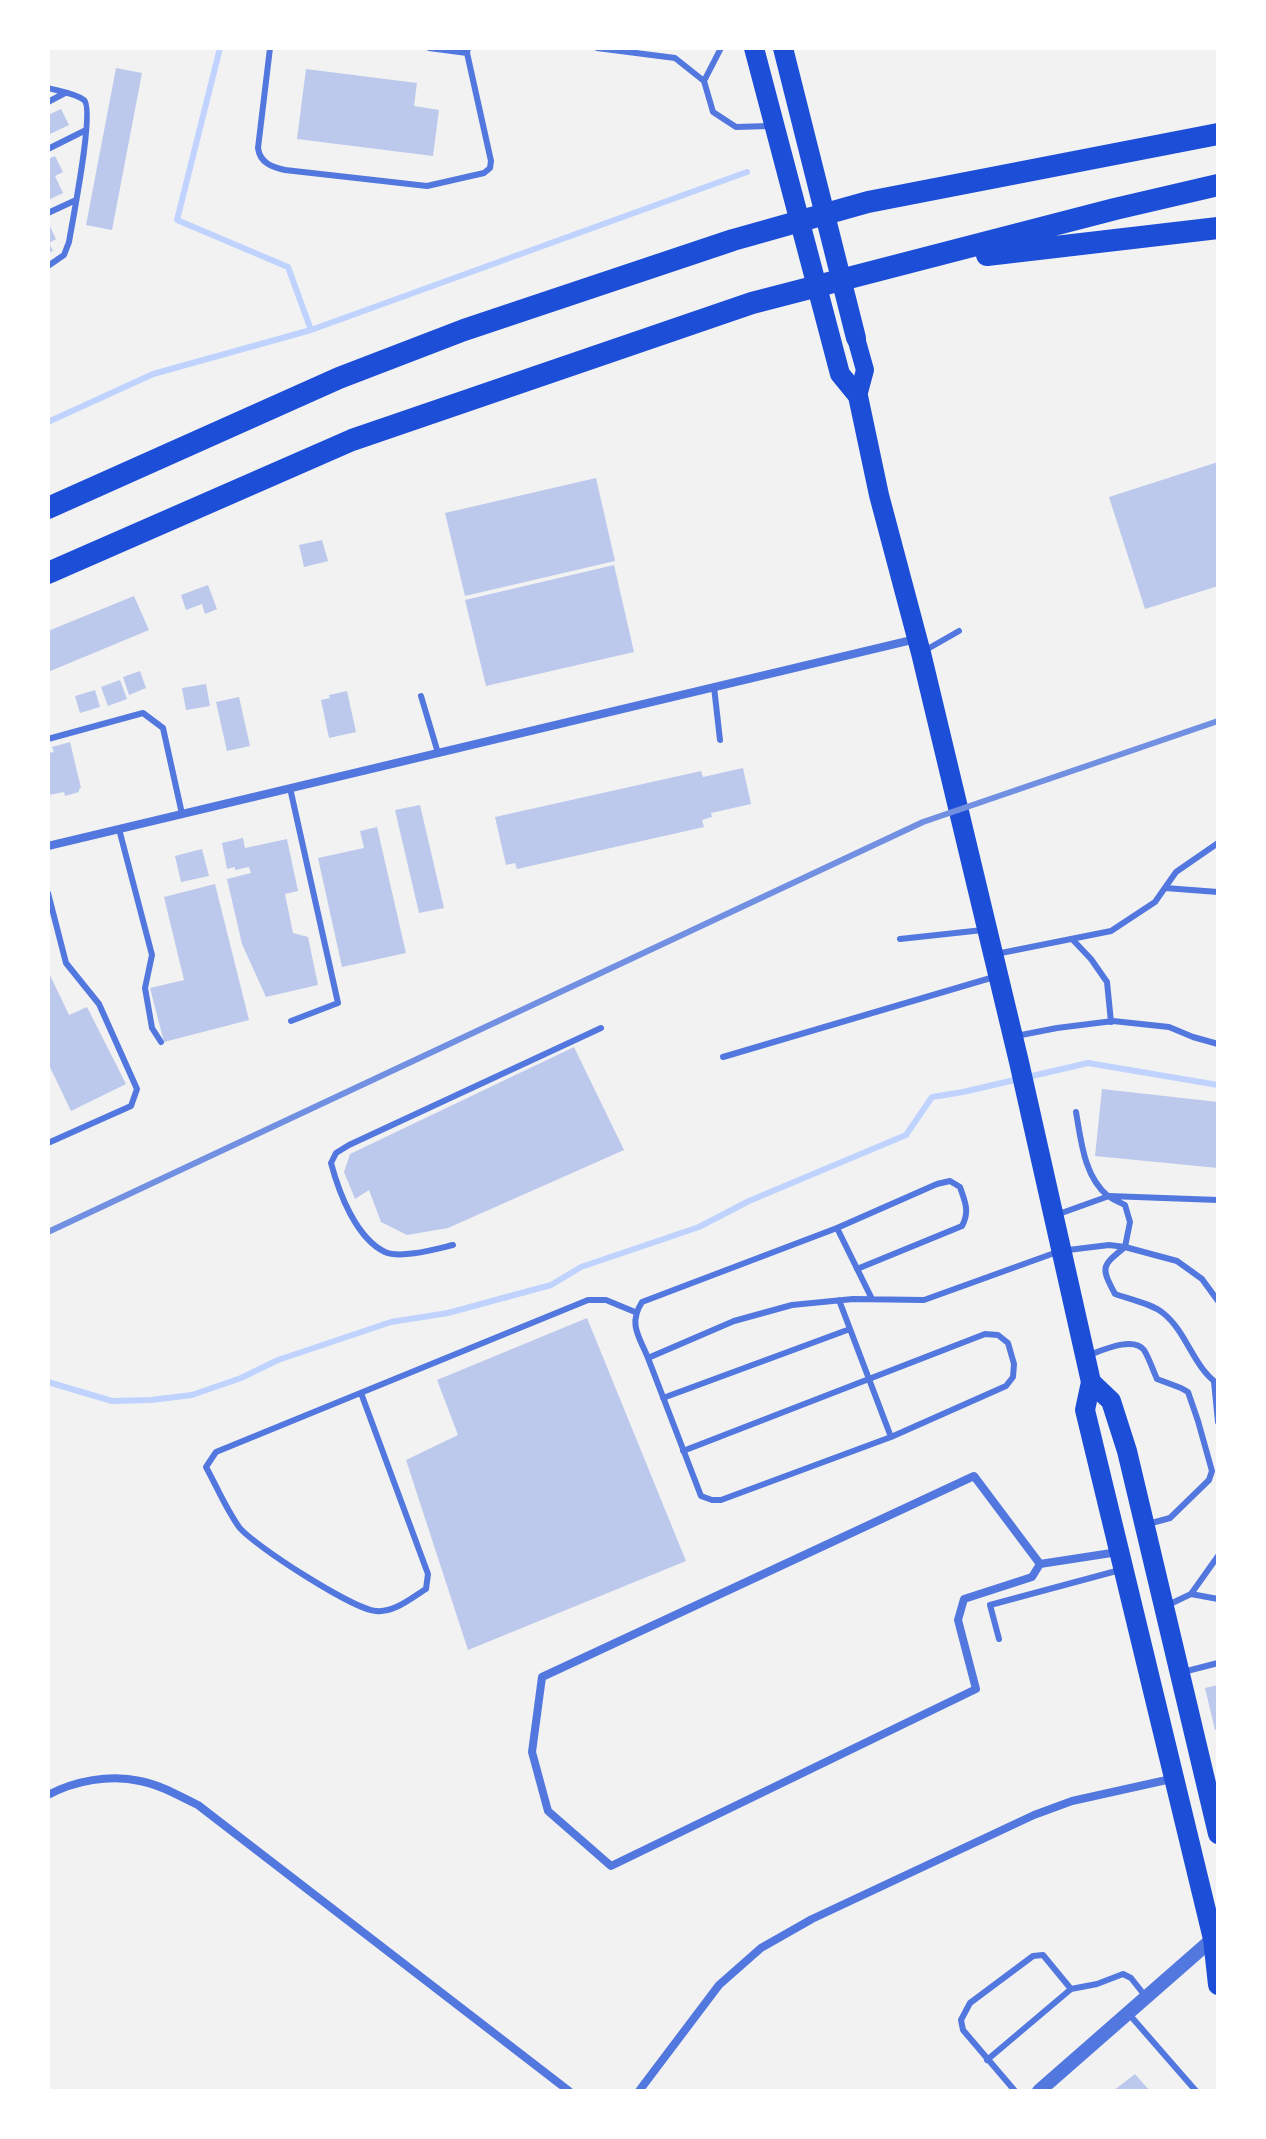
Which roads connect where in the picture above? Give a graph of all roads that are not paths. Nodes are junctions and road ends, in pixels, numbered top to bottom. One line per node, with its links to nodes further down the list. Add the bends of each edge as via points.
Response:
1 (270, 48): 7 (lane, via 258,148 262,160 285,170 427,186 490,168)
2 (429, 48): 7 (lane)
3 (597, 48): 8 (lane, via 675,58)
4 (721, 48): 8 (lane)
5 (754, 48): 12 (highway)
6 (783, 48): 22 (highway)
7 (467, 50)
8 (704, 81): 12 (lane, via 713,112 736,127)
9 (48, 88): 10 (lane)
10 (65, 93): 11 (lane); 13 (lane, via 86,102)
11 (48, 102)
12 (774, 126): 23 (highway, via 840,374)
13 (86, 130): 15 (lane); 17 (lane)
14 (1215, 134): 24 (highway, via 868,202 733,240 339,378)
15 (48, 149)
16 (1218, 185): 20 (highway)
17 (76, 200): 18 (lane); 21 (lane, via 64,255)
18 (48, 213)
19 (1218, 228): 20 (highway)
20 (906, 264): 25 (highway, via 752,303 352,440)
21 (48, 266)
22 (856, 338): 23 (main road, via 865,370)
23 (858, 396): 27 (highway)
24 (48, 508)
25 (48, 573)
26 (959, 631): 27 (lane)
27 (919, 646): 28 (street); 41 (highway)
28 (714, 687): 31 (lane); 32 (street)
29 (421, 696): 32 (lane)
30 (48, 739): 34 (lane, via 143,713 163,728)
31 (720, 740)
32 (438, 753): 33 (street)
33 (290, 788): 34 (street); 46 (lane, via 338,1003)
34 (182, 814): 35 (street)
35 (119, 829): 37 (street); 50 (lane, via 152,955 145,988 152,1028)
36 (1218, 843): 38 (lane, via 1176,872)
37 (48, 846)
38 (1165, 888): 39 (lane); 43 (lane, via 1155,902 1111,931)
39 (1218, 892)
40 (48, 893): 54 (lane, via 66,963 99,1004 137,1089 131,1106)
41 (987, 930): 42 (lane); 44 (highway)
42 (900, 939)
43 (1073, 940): 44 (lane); 47 (lane, via 1107,982)
44 (993, 955): 45 (highway)
45 (998, 977): 49 (highway); 52 (lane)
46 (291, 1021)
47 (1111, 1022): 49 (lane); 51 (lane, via 1169,1027)
48 (601, 1028): 59 (lane, via 336,1153 331,1163 337,1185 363,1235 387,1253 425,1253)
49 (1012, 1037): 57 (highway)
50 (161, 1042)
51 (1218, 1044)
52 (723, 1057)
53 (1076, 1112): 55 (lane, via 1085,1160)
54 (48, 1143)
55 (1109, 1196): 56 (lane); 57 (lane); 60 (lane, via 1125,1205 1130,1222)
56 (1218, 1200)
57 (1053, 1217): 61 (highway)
58 (837, 1228): 62 (lane); 62 (lane, via 937,1184 950,1181 960,1187 967,1208 962,1226); 66 (lane, via 642,1302)
59 (453, 1245)
60 (1125, 1247): 61 (lane); 65 (lane, via 1177,1261 1202,1279); 72 (lane, via 1105,1266 1115,1294 1162,1311)
61 (1060, 1251): 63 (lane, via 924,1300); 68 (highway)
62 (857, 1269): 63 (lane)
63 (872, 1299): 64 (lane)
64 (839, 1300): 67 (lane); 69 (lane, via 792,1305 734,1321)
65 (1218, 1301)
66 (635, 1312): 69 (lane, via 634,1324); 73 (lane, via 606,1300 588,1300)
67 (850, 1329): 70 (lane); 74 (lane)
68 (1085, 1356): 71 (highway); 78 (lane, via 1136,1344 1157,1379 1188,1392 1212,1471 1170,1518)
69 (648, 1358): 74 (lane)
70 (868, 1378): 76 (lane); 76 (lane, via 985,1334 1008,1343 1014,1364 1006,1386); 77 (lane)
71 (1091, 1382): 78 (highway, via 1111,1401); 80 (highway, via 1085,1410)
72 (1216, 1383): 75 (lane)
73 (361, 1393): 73 (lane, via 216,1452 206,1467 240,1529 301,1574 377,1612 400,1606 426,1589 428,1574)
74 (663, 1398): 77 (lane)
75 (1218, 1422)
76 (891, 1437): 77 (lane, via 721,1500 701,1496)
77 (683, 1451)
78 (1145, 1525): 84 (highway)
79 (1218, 1556): 82 (lane)
80 (1121, 1560): 81 (street); 85 (lane, via 990,1605); 88 (highway)
81 (1040, 1564): 81 (street, via 974,1476 542,1677 532,1752 548,1811 611,1866 976,1689 958,1620 964,1599 1032,1577)
82 (1191, 1594): 83 (lane); 84 (lane)
83 (1218, 1599)
84 (1164, 1607): 87 (highway)
85 (999, 1639)
86 (1218, 1663): 87 (lane)
87 (1180, 1673): 90 (highway, via 1208,1765)
88 (1173, 1778): 91 (highway); 98 (street, via 1034,1815 761,1948 719,1985)
89 (48, 1795): 97 (street, via 111,1778 139,1780 198,1805)
90 (1218, 1834)
91 (1215, 1936): 92 (highway); 94 (street)
92 (1218, 1985)
93 (1071, 1989): 94 (lane, via 1123,1974); 96 (lane); 96 (lane, via 1043,1955 1033,1956 970,2003 961,2020 963,2030)
94 (1146, 1997): 95 (street)
95 (1128, 2013): 100 (street); 101 (lane)
96 (987, 2060): 99 (lane)
97 (569, 2091)
98 (639, 2091)
99 (1015, 2091)
100 (1039, 2091)
101 (1196, 2091)

